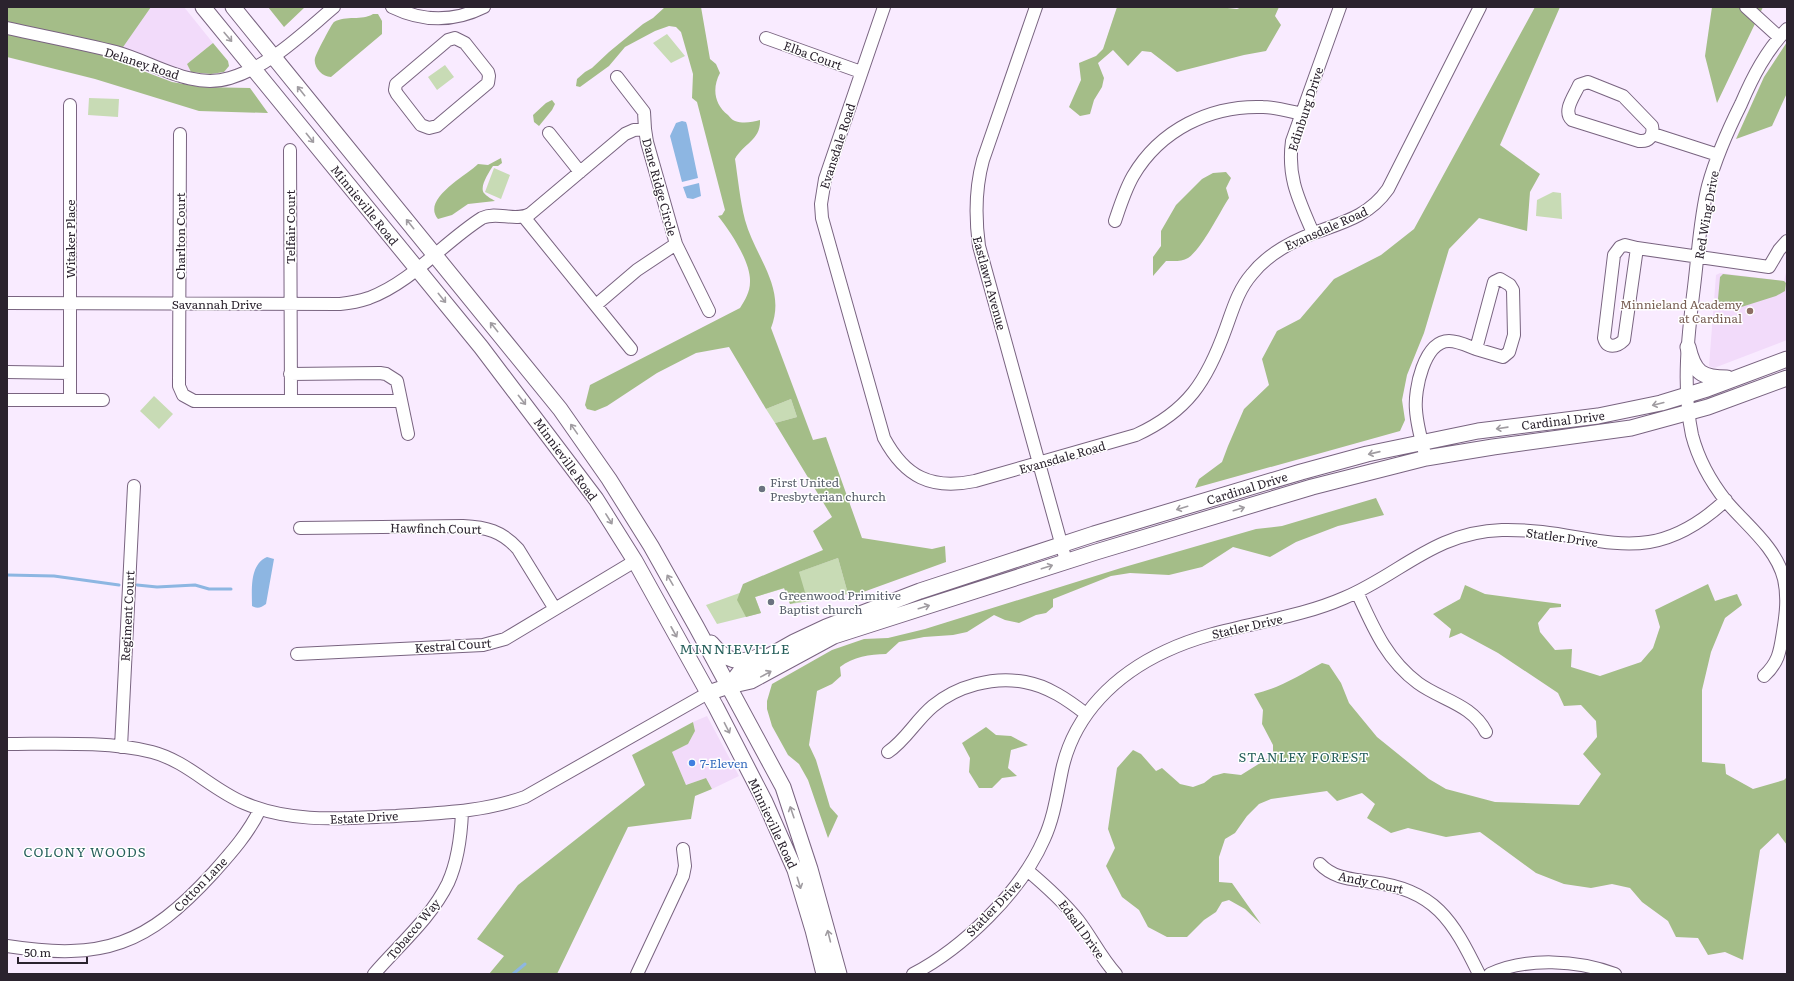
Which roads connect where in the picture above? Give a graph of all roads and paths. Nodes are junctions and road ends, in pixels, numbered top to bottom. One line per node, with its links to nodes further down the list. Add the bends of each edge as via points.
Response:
1 (203, 7): 17 (main road, Minnieville Road, one-way to 17)
2 (233, 7): 16 (main road, Minnieville Road)
3 (334, 7): 16 (street, Delaney Road)
4 (392, 7): 11 (street, via 422,17)
5 (484, 7): 11 (street, via 467,15)
6 (884, 7): 18 (street, Evansdale Road)
7 (1036, 7): 63 (street, Eastlawn Avenue, via 983,160 978,180 976,223 979,246)
8 (1340, 7): 21 (street, Edinburg Drive)
9 (1480, 7): 31 (street, Evansdale Road, via 1381,199 1362,214)
10 (1746, 7): 13 (street)
11 (451, 18): 14 (street)
12 (7, 28): 17 (street, Delaney Road, via 117,53 187,78 216,81 229,79)
13 (1783, 33): 27 (street, Red Wing Drive, via 1762,59)
14 (453, 38): 14 (street, via 396,84 397,94 426,128 437,126 488,83 488,72 465,43)
15 (766, 38): 18 (street, Elba Court)
16 (273, 57): 17 (street, Delaney Road); 35 (main road, Minnieville Road, one-way to 16)
17 (254, 69): 37 (main road, Minnieville Road, one-way to 37)
18 (861, 72): 63 (street, Evansdale Road, via 825,179 821,204 825,229 884,438 896,458 912,474 940,483 969,483)
19 (617, 77): 22 (street, Dane Ridge Circle, via 644,112)
20 (70, 105): 39 (street, Witaker Place)
21 (1302, 114): 30 (street, via 1264,107 1240,108 1208,115 1176,130 1152,149 1142,162 1125,192); 31 (street, Edinburg Drive, via 1292,141 1290,168 1297,194)
22 (645, 129): 28 (street, Dane Ridge Circle, via 625,134); 33 (street, Dane Ridge Circle)
23 (549, 133): 28 (street)
24 (180, 134): 40 (street, Charlton Court)
25 (1653, 134): 25 (street, via 1647,141 1640,141 1572,120 1568,110 1580,85 1588,82 1623,96 1652,126); 27 (street)
26 (290, 150): 41 (street, Telfair Court)
27 (1718, 155): 36 (street, Red Wing Drive, via 1708,188)
28 (580, 172): 29 (street, Dane Ridge Circle, via 534,212)
29 (524, 217): 35 (street, via 485,217); 42 (street)
30 (1115, 221)
31 (1313, 233): 63 (street, Evansdale Road, via 1284,246 1251,274 1236,299 1213,362 1203,381 1180,408 1136,436)
32 (1787, 241): 36 (street, via 1769,266)
33 (676, 244): 42 (street, Dane Ridge Circle, via 637,270); 43 (street, Dane Ridge Circle)
34 (1637, 248): 34 (street, via 1625,245 1614,255 1604,338 1609,346 1620,344 1625,336); 36 (street)
35 (435, 254): 37 (street); 72 (main road, Minnieville Road, one-way to 35, via 651,546 572,426)
36 (1698, 256): 44 (street, Red Wing Drive)
37 (417, 268): 41 (street, Savannah Drive, via 381,292 363,300 340,304); 68 (main road, Minnieville Road, one-way to 68, via 561,450)
38 (7, 303): 39 (street, Savannah Drive)
39 (70, 303): 40 (street, Savannah Drive); 49 (street, Witaker Place)
40 (180, 303): 41 (street, Savannah Drive); 57 (street, Charlton Court, via 179,386 183,395 194,401)
41 (290, 304): 50 (street)
42 (596, 305): 45 (street)
43 (708, 311)
44 (1688, 347): 51 (main road, via 1694,365 1703,375 1712,378); 53 (street, Red Wing Drive)
45 (631, 349)
46 (1476, 349): 46 (street, via 1494,282 1505,280 1513,290 1514,335 1509,352 1500,357); 61 (street, via 1449,341 1439,344 1427,356 1415,402)
47 (1787, 359): 51 (main road, Cardinal Drive)
48 (7, 372): 49 (street)
49 (70, 373): 55 (street, Witaker Place)
50 (290, 374): 57 (street); 58 (street, via 386,374 397,381)
51 (1734, 378): 53 (main road, Cardinal Drive)
52 (1787, 378): 59 (main road, Cardinal Drive)
53 (1688, 395): 59 (street, Red Wing Drive); 61 (main road, Cardinal Drive, one-way to 61, via 1630,410 1478,431)
54 (7, 400): 55 (street)
55 (70, 400): 56 (street)
56 (103, 400)
57 (291, 401): 58 (street, Charlton Court)
58 (401, 401): 60 (street)
59 (1690, 413): 62 (main road, Cardinal Drive, via 1616,431); 65 (street, Red Wing Drive, via 1692,434 1702,461)
60 (408, 434)
61 (1421, 442): 62 (street); 67 (main road, Cardinal Drive, one-way to 67, via 1301,472)
62 (1426, 458): 69 (main road, Cardinal Drive, one-way to 62, via 1312,487)
63 (1039, 464): 67 (street, Eastlawn Avenue)
64 (134, 486): 81 (street, Regiment Court)
65 (1726, 500): 70 (street, Statler Drive, via 1688,529 1673,536 1641,544 1604,543 1564,535 1516,530 1463,536 1426,550); 75 (street, Red Wing Drive, via 1763,542 1779,565 1784,578 1787,609 1779,655)
66 (300, 528): 71 (street, Hawfinch Court, via 463,526 495,531 518,549)
67 (1061, 544): 69 (street, Eastlawn Avenue); 73 (main road, Cardinal Drive, via 866,611)
68 (635, 561): 71 (street, Kestral Court); 77 (main road, Minnieville Road, one-way to 77)
69 (1066, 561): 76 (main road, Cardinal Drive, one-way to 69, via 751,681 834,636)
70 (1357, 592): 78 (street, Statler Drive, via 1298,615 1218,632 1165,651 1122,677 1099,697); 79 (street, via 1380,642 1394,660 1419,684 1472,713)
71 (555, 609): 74 (street, Kestral Court, via 505,639 483,645)
72 (696, 626): 73 (main road, via 722,654 734,660 753,659); 76 (main road, Minnieville Road)
73 (794, 642): 76 (main road, Cardinal Drive, via 739,673)
74 (297, 654)
75 (1764, 676)
76 (729, 686): 77 (main road, Cardinal Drive); 93 (main road, Minnieville Road, one-way to 76, via 826,922 783,787)
77 (708, 693): 84 (street, Estate Drive, via 525,797); 92 (main road, Minnieville Road, one-way to 92, via 765,802 795,870)
78 (1086, 714): 82 (street, via 1070,701 1038,686 1024,682 990,682 968,687 946,697 921,717 904,738); 87 (street, Statler Drive, via 1067,751 1050,825 1038,853)
79 (1486, 732)
80 (7, 744): 81 (street, Estate Drive)
81 (120, 747): 83 (street, Estate Drive, via 136,748 165,756 183,764 226,794)
82 (888, 752)
83 (260, 809): 84 (street, Estate Drive, via 286,816 326,820); 88 (street, Cotton Lane, via 254,821 218,868 193,895 176,911 142,934 107,948 85,951 40,951)
84 (462, 812): 90 (street, Tobacco Way, via 458,852 447,884 429,912)
85 (683, 849): 91 (street, via 683,876)
86 (1320, 864): 96 (street, Andy Court, via 1332,874 1341,877 1397,887 1422,897 1435,906 1456,929)
87 (1027, 870): 94 (street, Statler Drive, via 1010,893 959,943 945,955); 95 (street, Edsall Drive, via 1052,890 1078,920)
88 (7, 946)
89 (1564, 968): 97 (street, via 1525,965); 98 (street, via 1601,969)
90 (377, 973)
91 (637, 974)
92 (824, 974)
93 (839, 974)
94 (913, 974)
95 (1116, 974)
96 (1479, 974)
97 (1490, 974)
98 (1615, 974)

